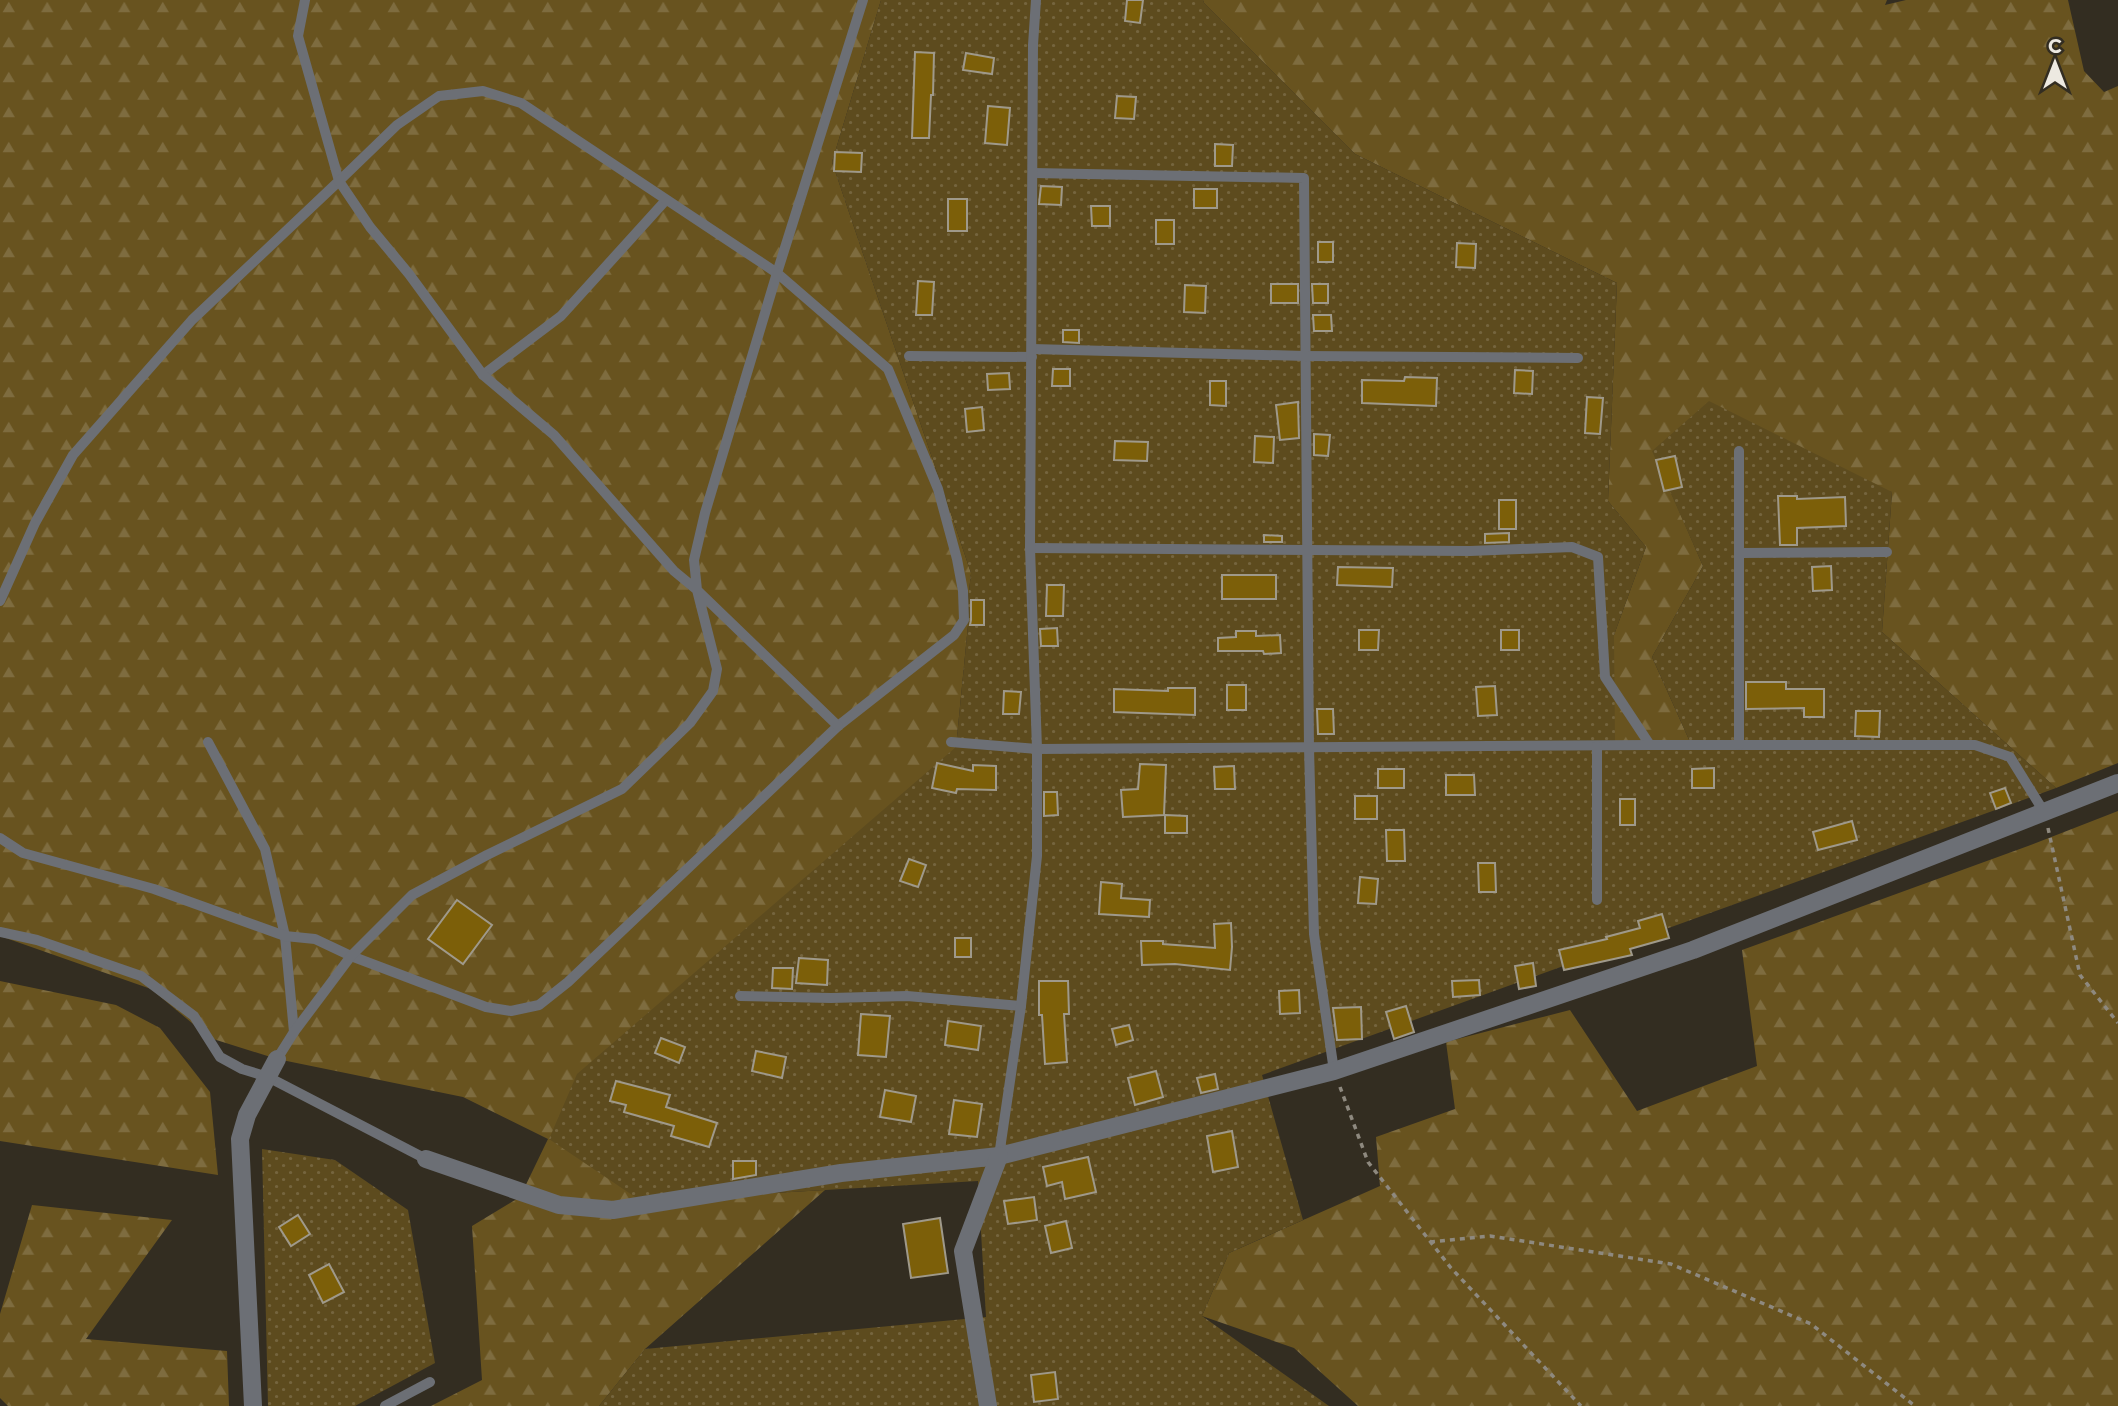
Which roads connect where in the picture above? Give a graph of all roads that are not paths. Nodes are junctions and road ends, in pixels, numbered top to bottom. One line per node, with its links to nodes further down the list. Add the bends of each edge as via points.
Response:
1 (305, 0): 5 (lane, via 298,36)
2 (863, 0): 7 (lane)
3 (1036, 0): 4 (lane)
4 (1033, 173): 8 (lane); 10 (lane, via 1304,178)
5 (340, 181): 6 (lane, via 397,125 439,96 483,91 521,103); 12 (lane); 19 (lane, via 191,320 73,455 35,523)
6 (666, 200): 7 (lane); 12 (lane, via 561,316)
7 (777, 273): 18 (lane, via 705,513 695,560); 20 (lane, via 888,369 938,489 963,591 964,620 954,635)
8 (1032, 353): 9 (lane); 10 (lane); 14 (lane)
9 (909, 356)
10 (1305, 356): 11 (lane); 15 (lane)
11 (1578, 358)
12 (483, 375): 18 (lane, via 554,435 674,571)
13 (1739, 451): 17 (lane)
14 (1030, 548): 15 (lane); 27 (lane)
15 (1307, 550): 23 (lane, via 1572,547 1598,557 1605,677); 26 (lane)
16 (1887, 552): 17 (lane)
17 (1739, 553): 24 (lane)
18 (697, 590): 20 (lane); 34 (lane, via 717,669 713,691 690,723 622,789 412,895)
19 (0, 601)
20 (838, 726): 34 (lane, via 568,982 539,1004 512,1011 486,1007)
21 (208, 742): 33 (lane, via 265,849)
22 (951, 742): 27 (lane)
23 (1650, 745): 24 (lane); 25 (lane)
24 (1739, 745): 29 (lane, via 1975,745 2010,757)
25 (1597, 746): 26 (lane); 31 (lane)
26 (1310, 748): 27 (lane); 39 (lane, via 1314,934)
27 (1037, 749): 36 (lane, via 1037,856)
28 (2118, 783): 29 (street)
29 (2044, 812): 39 (street, via 1693,950)
30 (0, 838): 33 (lane, via 23,853 154,890)
31 (1597, 900)
32 (0, 932): 40 (lane, via 141,976 194,1016 220,1057)
33 (285, 936): 34 (lane, via 315,939); 37 (lane)
34 (351, 956): 37 (lane)
35 (740, 996): 36 (lane, via 907,996)
36 (1021, 1006): 41 (lane)
37 (294, 1032): 38 (lane)
38 (277, 1059): 40 (street)
39 (1334, 1071): 41 (street)
40 (268, 1077): 42 (lane); 44 (street, via 240,1139)
41 (999, 1156): 42 (street, via 841,1173 613,1210 559,1205); 46 (street, via 963,1251)
42 (426, 1159)
43 (430, 1382): 45 (lane)
44 (253, 1406)
45 (385, 1406)
46 (988, 1406)

